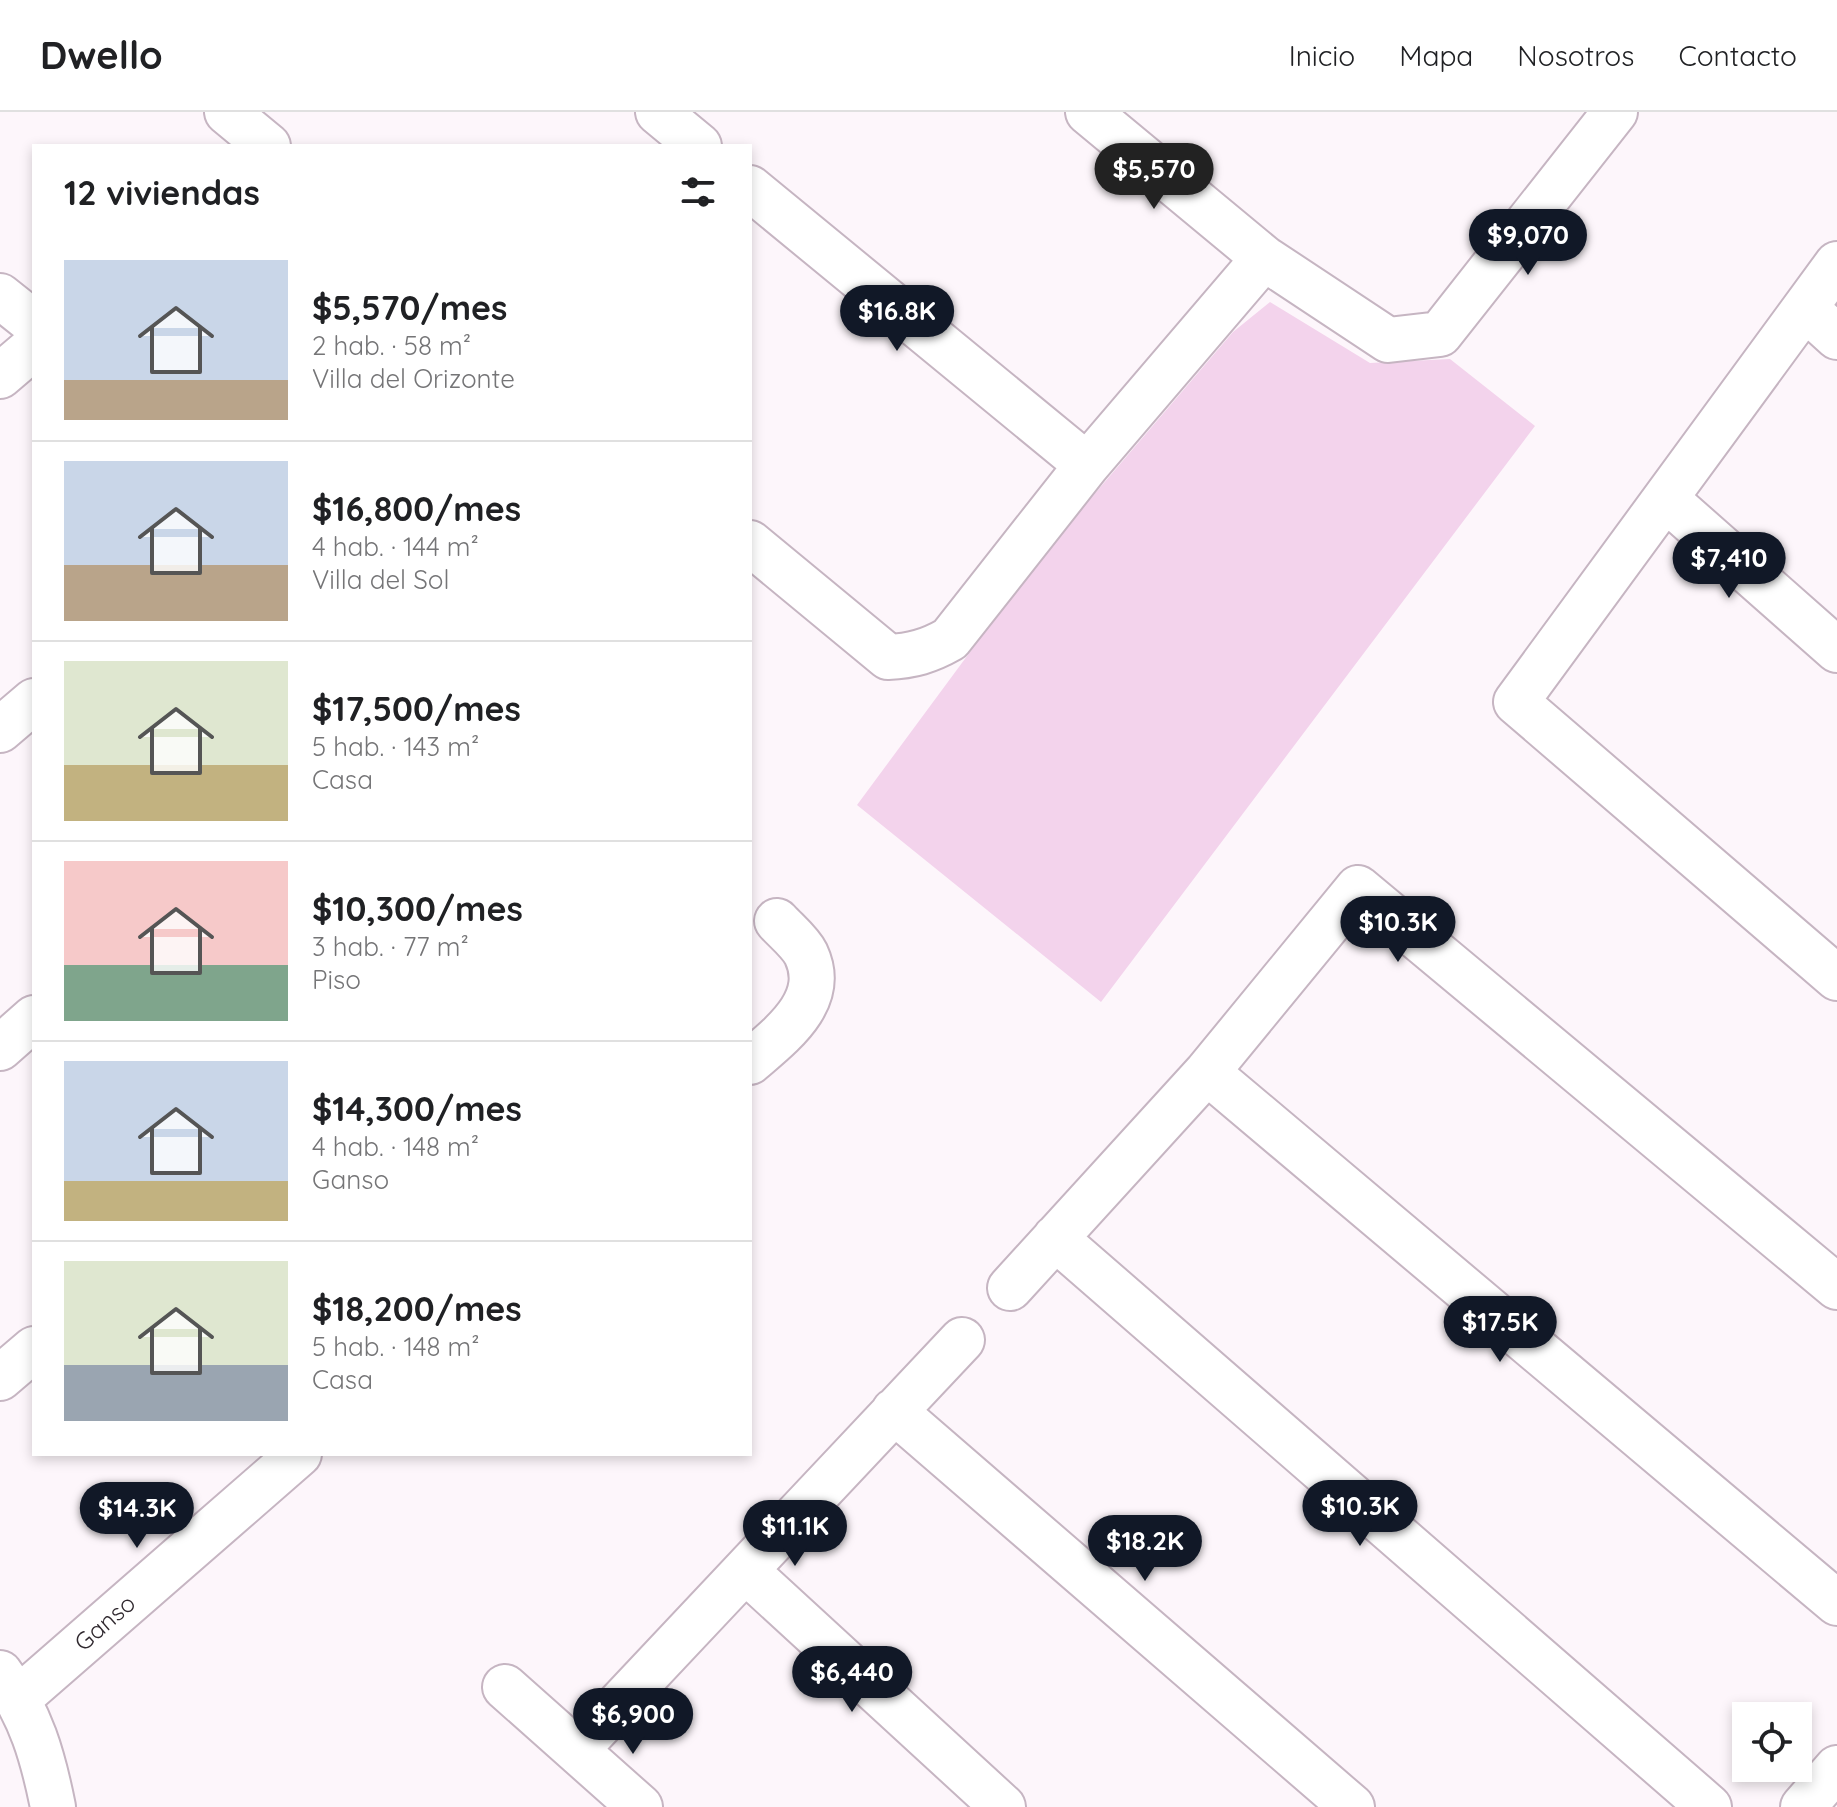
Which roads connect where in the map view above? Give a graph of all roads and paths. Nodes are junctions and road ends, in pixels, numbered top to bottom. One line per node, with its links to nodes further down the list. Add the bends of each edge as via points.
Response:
1 (227, 112): 5 (street)
2 (658, 112): 6 (street)
3 (1088, 112): 8 (street)
4 (1609, 114): 8 (street, via 1440,334 1388,340)
5 (266, 144)
6 (697, 144)
7 (752, 190): 16 (street)
8 (1264, 258): 16 (street)
9 (1837, 264): 11 (street)
10 (0, 296): 12 (street)
11 (1805, 308): 13 (street); 17 (street)
12 (32, 321)
13 (1837, 337)
14 (32, 349): 15 (street)
15 (0, 376)
16 (1087, 465): 18 (street, via 950,639 913,656 888,657)
17 (1666, 499): 19 (street); 23 (street, via 1516,702)
18 (752, 545)
19 (1837, 650)
20 (32, 703): 21 (street)
21 (0, 730)
22 (777, 921): 26 (street, via 805,952 813,978 808,1001 789,1028)
23 (1837, 978)
24 (32, 1020): 25 (street)
25 (0, 1048)
26 (752, 1060)
27 (1207, 1072): 28 (street); 29 (street, via 1358,888); 37 (street)
28 (1055, 1238): 30 (street); 46 (street)
29 (1837, 1287)
30 (1010, 1288)
31 (962, 1340): 34 (street)
32 (32, 1351): 33 (street)
33 (0, 1378)
34 (894, 1411): 36 (street); 45 (street)
35 (296, 1456): 38 (street, Ganso)
36 (746, 1571): 40 (street); 44 (street)
37 (1837, 1603)
38 (9, 1685): 42 (street, via 42,1751)
39 (505, 1687): 40 (street)
40 (577, 1749): 43 (street)
41 (1837, 1768): 47 (street)
42 (53, 1807)
43 (640, 1807)
44 (1003, 1807)
45 (1352, 1807)
46 (1709, 1807)
47 (1803, 1807)

